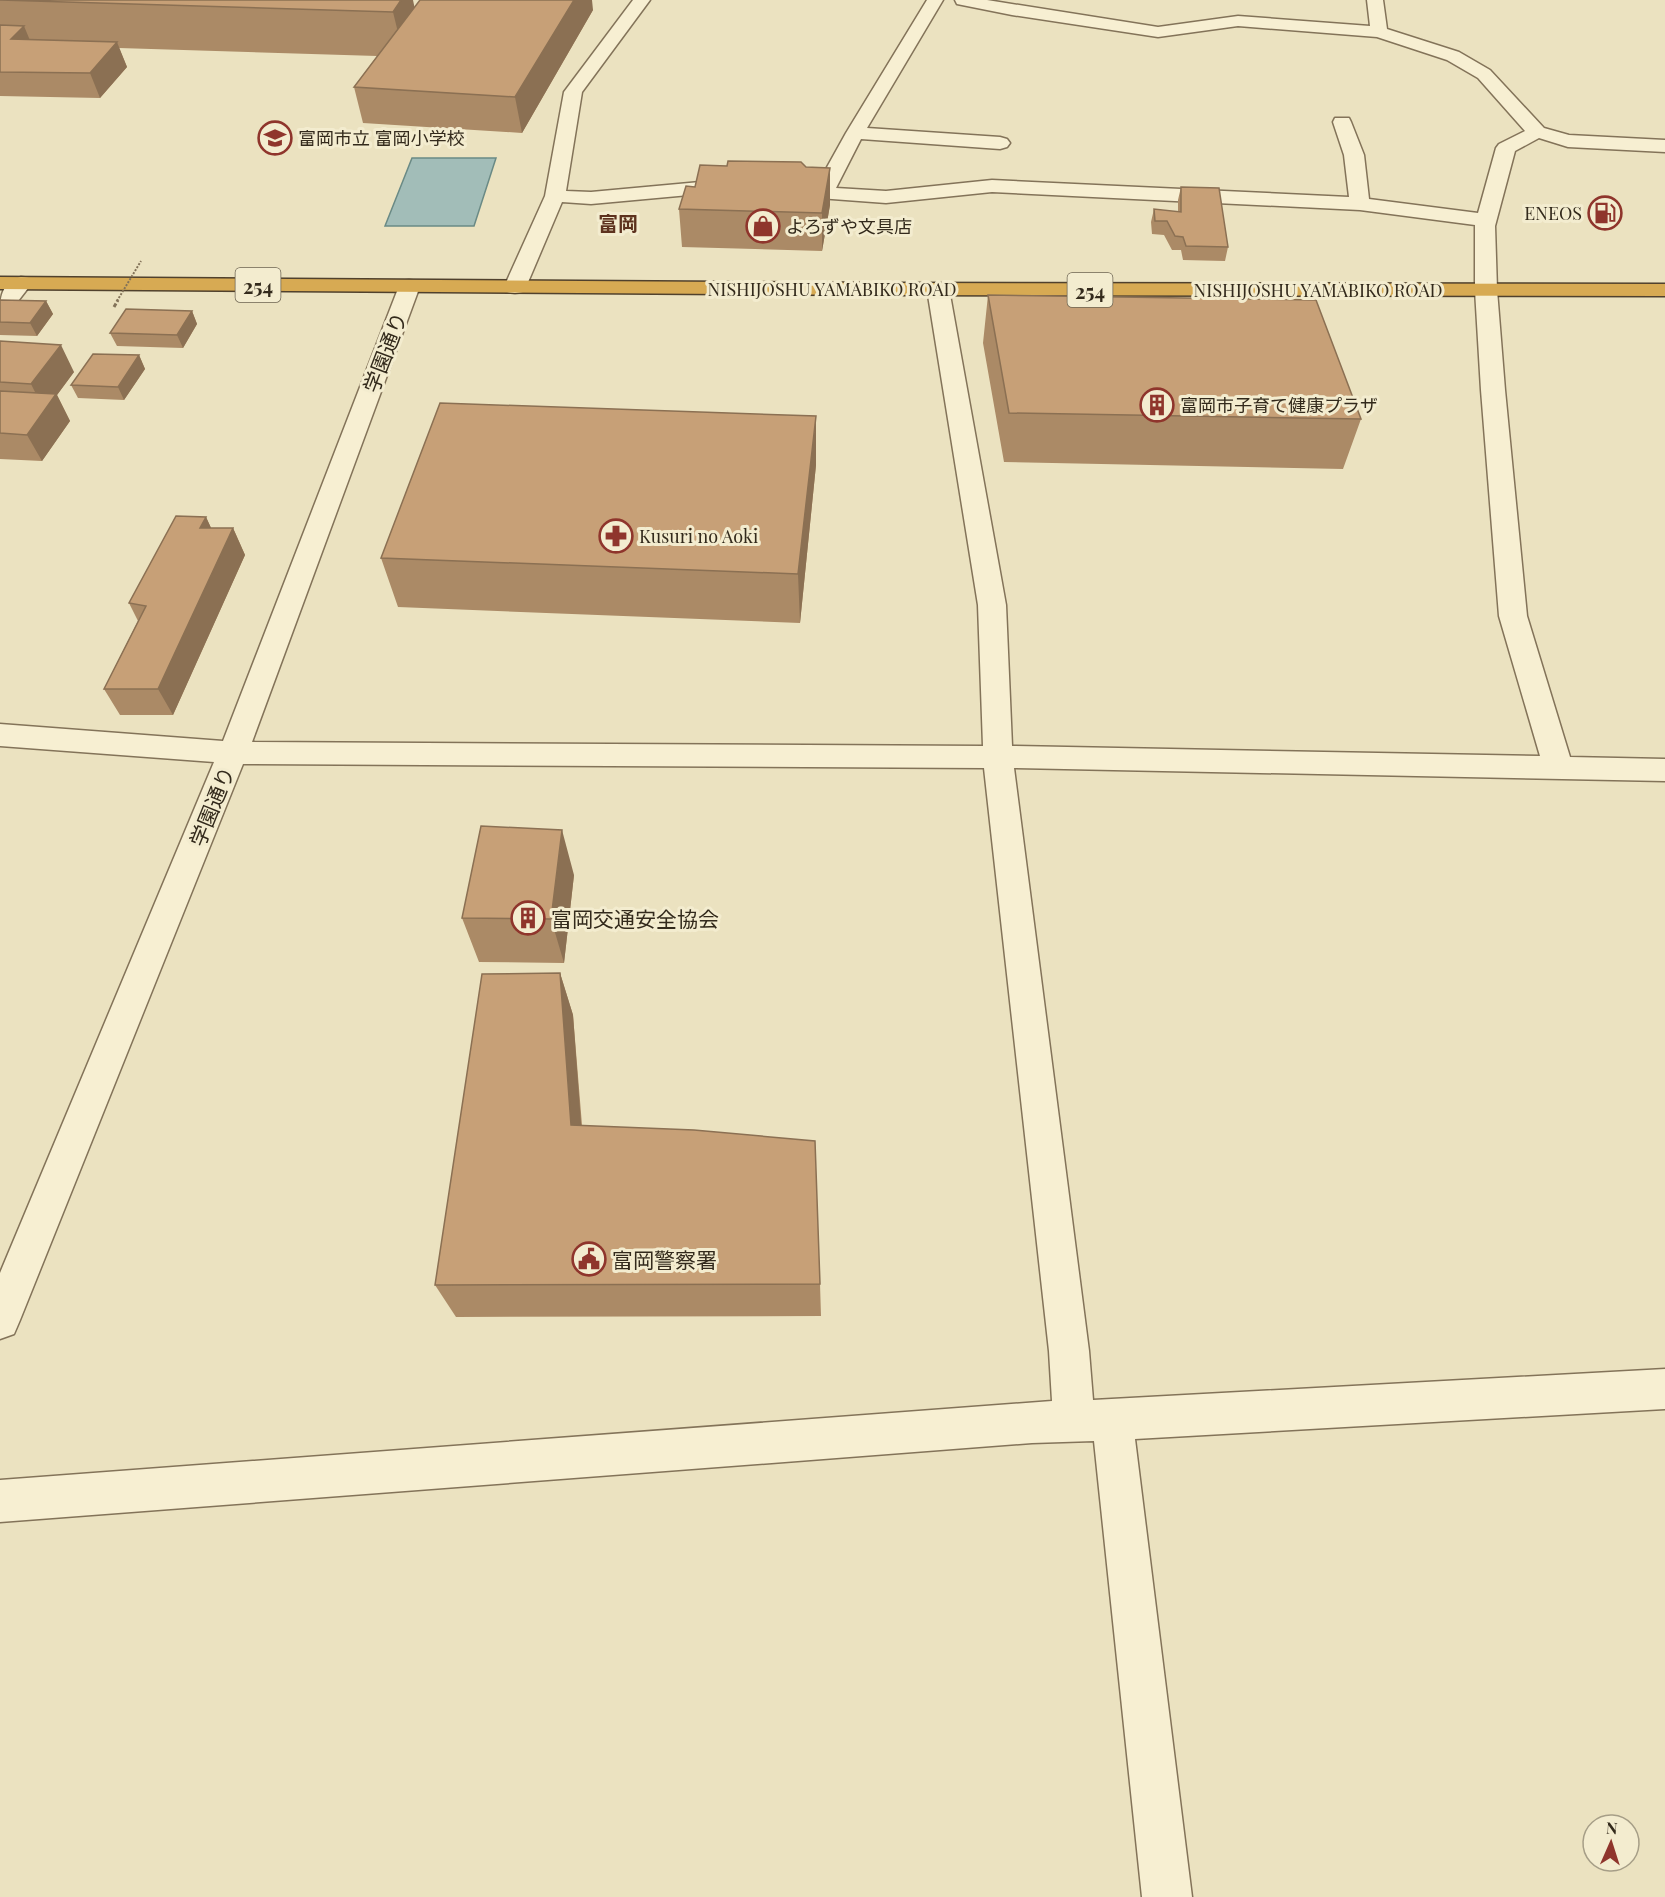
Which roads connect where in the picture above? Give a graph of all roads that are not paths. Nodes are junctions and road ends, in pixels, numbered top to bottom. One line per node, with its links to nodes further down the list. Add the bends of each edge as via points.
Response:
1 (642, 0): 14 (street, via 573,92)
2 (935, 0): 8 (street)
3 (963, 0): 5 (street, via 1158,32 1238,21)
4 (1374, 0): 5 (street)
5 (1379, 32): 7 (street, via 1453,57 1484,74)
6 (1342, 122): 15 (street, via 1354,155)
7 (1537, 132): 10 (street, via 1568,141); 16 (street, via 1506,148)
8 (855, 133): 9 (street); 13 (street)
9 (1000, 143)
10 (1665, 146)
11 (744, 189): 14 (street, via 591,198)
12 (767, 190): 13 (street)
13 (823, 194): 15 (street, via 886,197 992,186)
14 (555, 196): 19 (street)
15 (1360, 204): 16 (street)
16 (1487, 220): 21 (street)
17 (10, 283): 18 (highway, NISHIJOSHU YAMABIKO ROAD / 254); 23 (street)
18 (409, 286): 19 (highway, NISHIJOSHU YAMABIKO ROAD / 254); 25 (street, 学園通り)
19 (515, 287): 20 (highway, NISHIJOSHU YAMABIKO ROAD / 254)
20 (938, 289): 21 (highway, NISHIJOSHU YAMABIKO ROAD / 254); 26 (street, via 992,605)
21 (1486, 290): 22 (highway, NISHIJOSHU YAMABIKO ROAD / 254); 27 (street, via 1513,616)
22 (1665, 290)
23 (0, 309)
24 (0, 735): 25 (street)
25 (233, 753): 26 (street); 29 (street, 学園通り)
26 (998, 757): 27 (street); 31 (street, via 1069,1351)
27 (1558, 767): 28 (street)
28 (1665, 770)
29 (0, 1320)
30 (1665, 1389): 31 (street)
31 (1093, 1421): 32 (street); 33 (street)
32 (0, 1501)
33 (1167, 1897)

